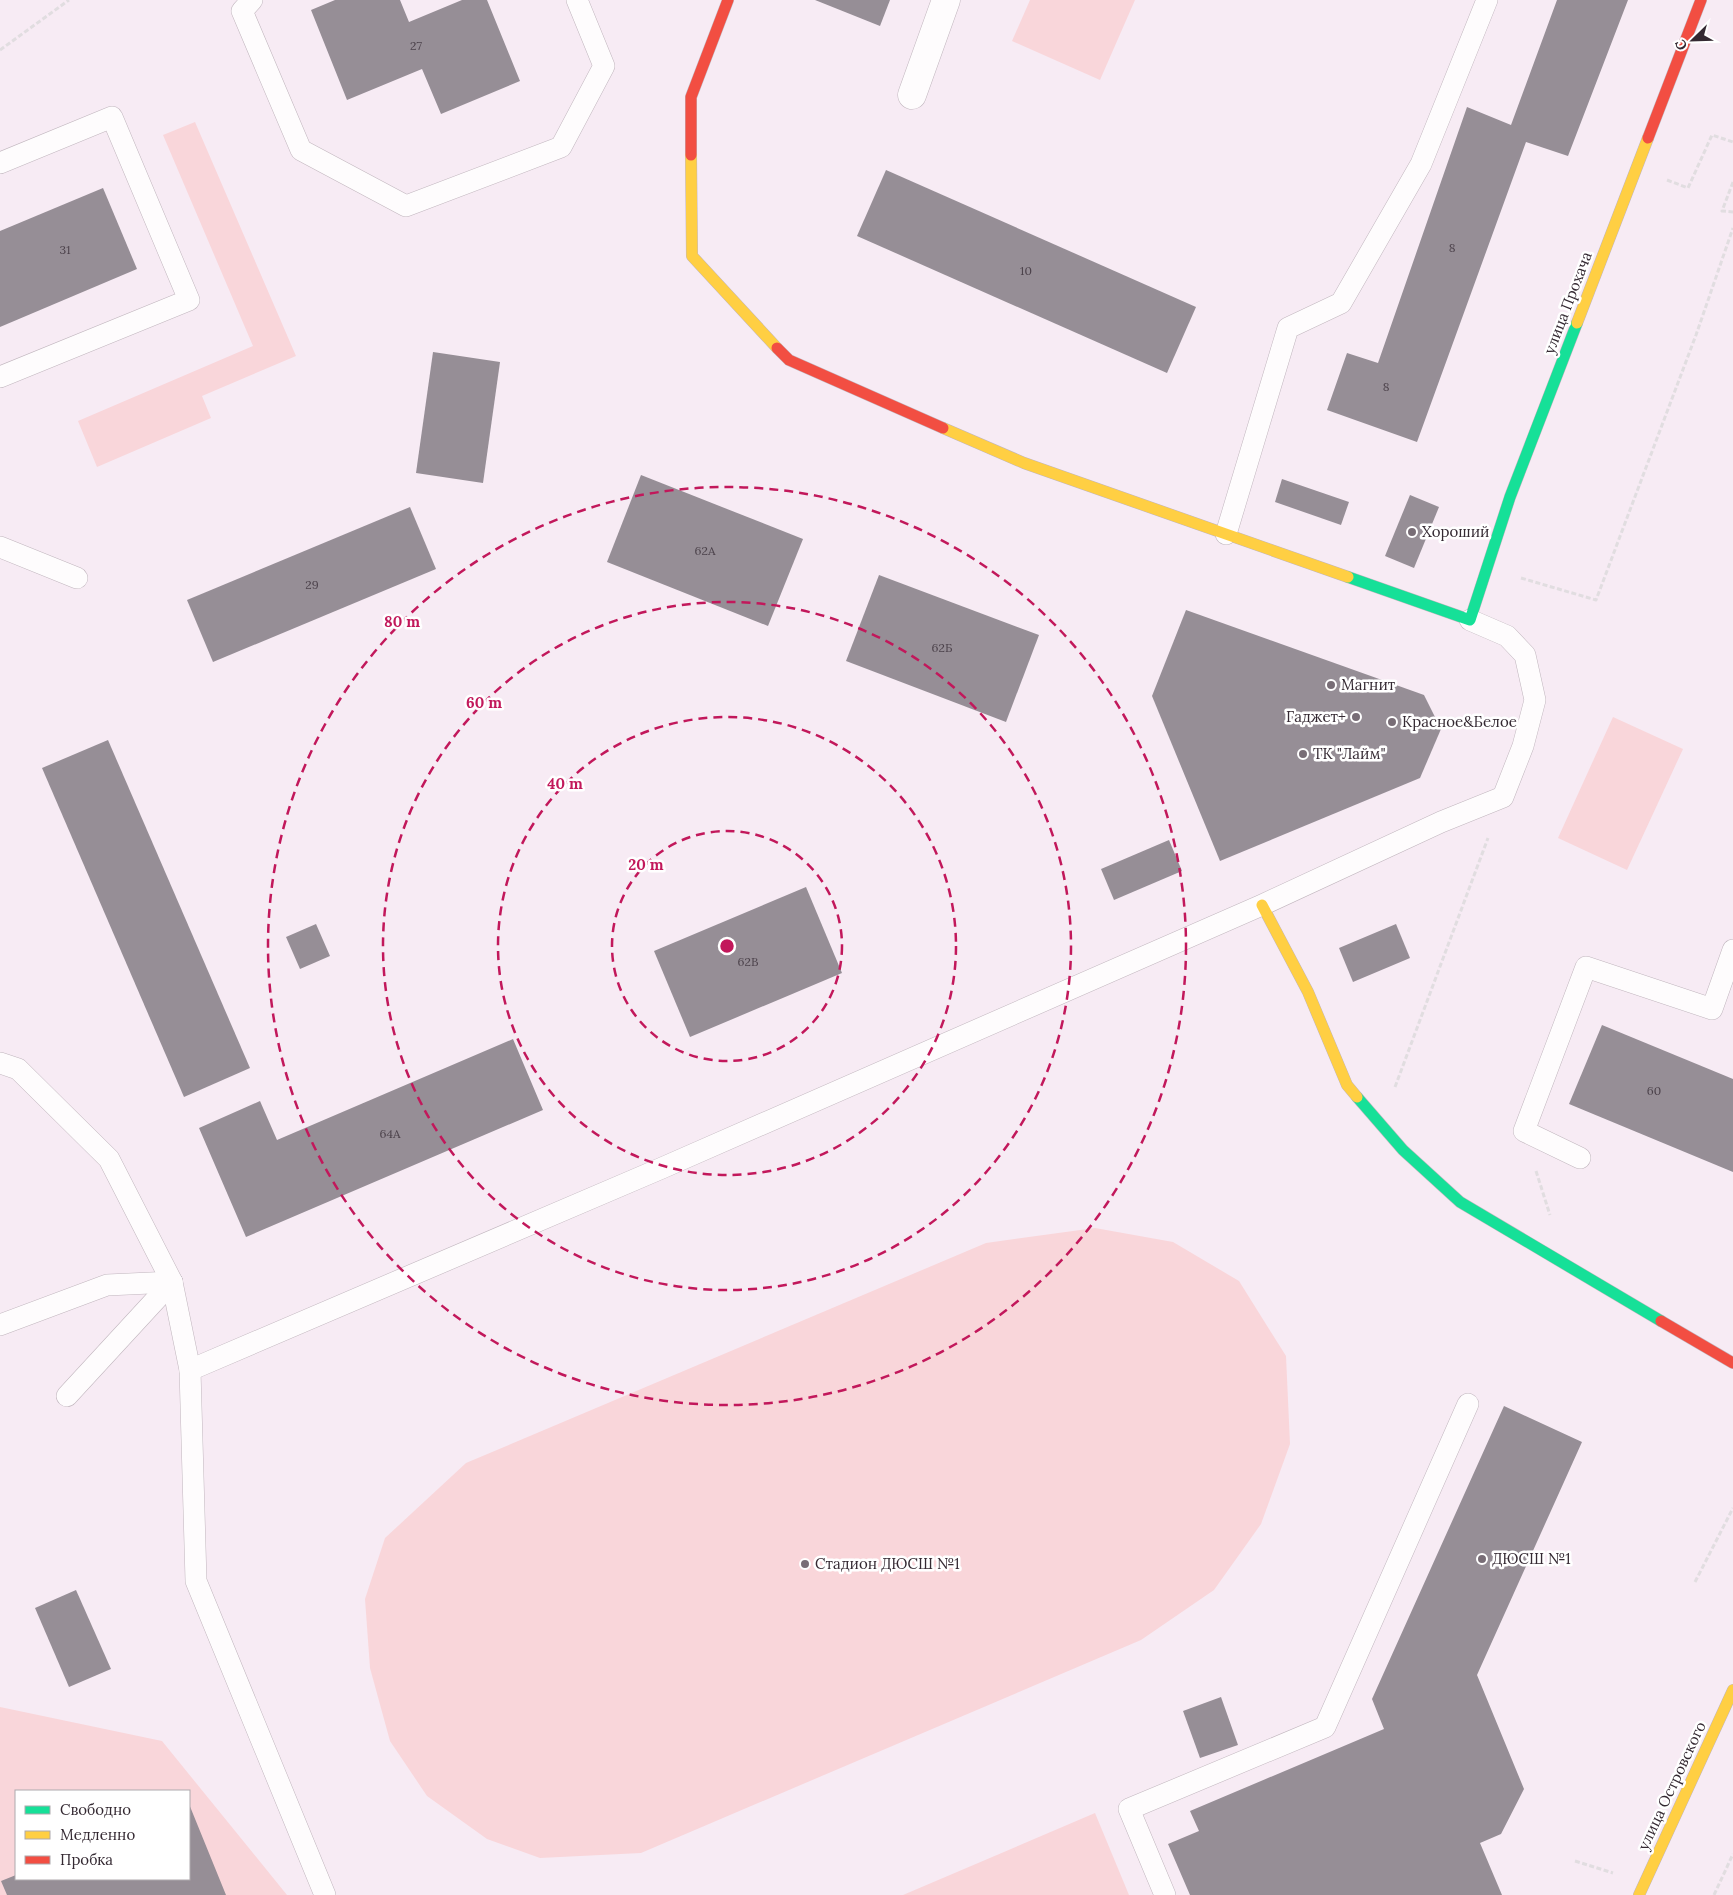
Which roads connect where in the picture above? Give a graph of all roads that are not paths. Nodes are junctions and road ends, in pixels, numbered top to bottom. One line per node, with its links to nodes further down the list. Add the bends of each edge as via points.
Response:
1 (252, 0): 2 (lane, via 242,11 300,150 406,206 561,147 604,66)
2 (577, 0)
3 (728, 0): 10 (street, via 691,97 692,256 789,360 1024,463)
4 (946, 0): 7 (street)
5 (1487, 0): 10 (lane, via 1421,164 1341,303 1288,328)
6 (1701, 0): 13 (street, улица Прохача, via 1510,497)
7 (912, 95)
8 (0, 163): 9 (lane, via 112,117 189,300)
9 (0, 377)
10 (1226, 534): 13 (street)
11 (0, 547): 12 (lane)
12 (77, 578)
13 (1470, 620): 14 (lane, via 1507,636 1525,655 1535,700 1523,746 1503,797 1441,822)
14 (1262, 905): 20 (street, via 1308,992 1347,1085 1403,1150 1460,1202); 21 (lane)
15 (1733, 950): 17 (lane, via 1712,1009 1586,968 1524,1131)
16 (0, 1063): 18 (lane, via 18,1069 109,1159)
17 (1580, 1158)
18 (172, 1282): 19 (lane, via 107,1285); 21 (lane); 22 (lane)
19 (0, 1325)
20 (1733, 1364)
21 (190, 1370): 25 (lane, via 196,1582)
22 (67, 1396)
23 (1468, 1404): 26 (lane, via 1325,1727 1129,1809)
24 (1733, 1690): 27 (street, улица Островского)
25 (325, 1895)
26 (1165, 1895)
27 (1639, 1895)

